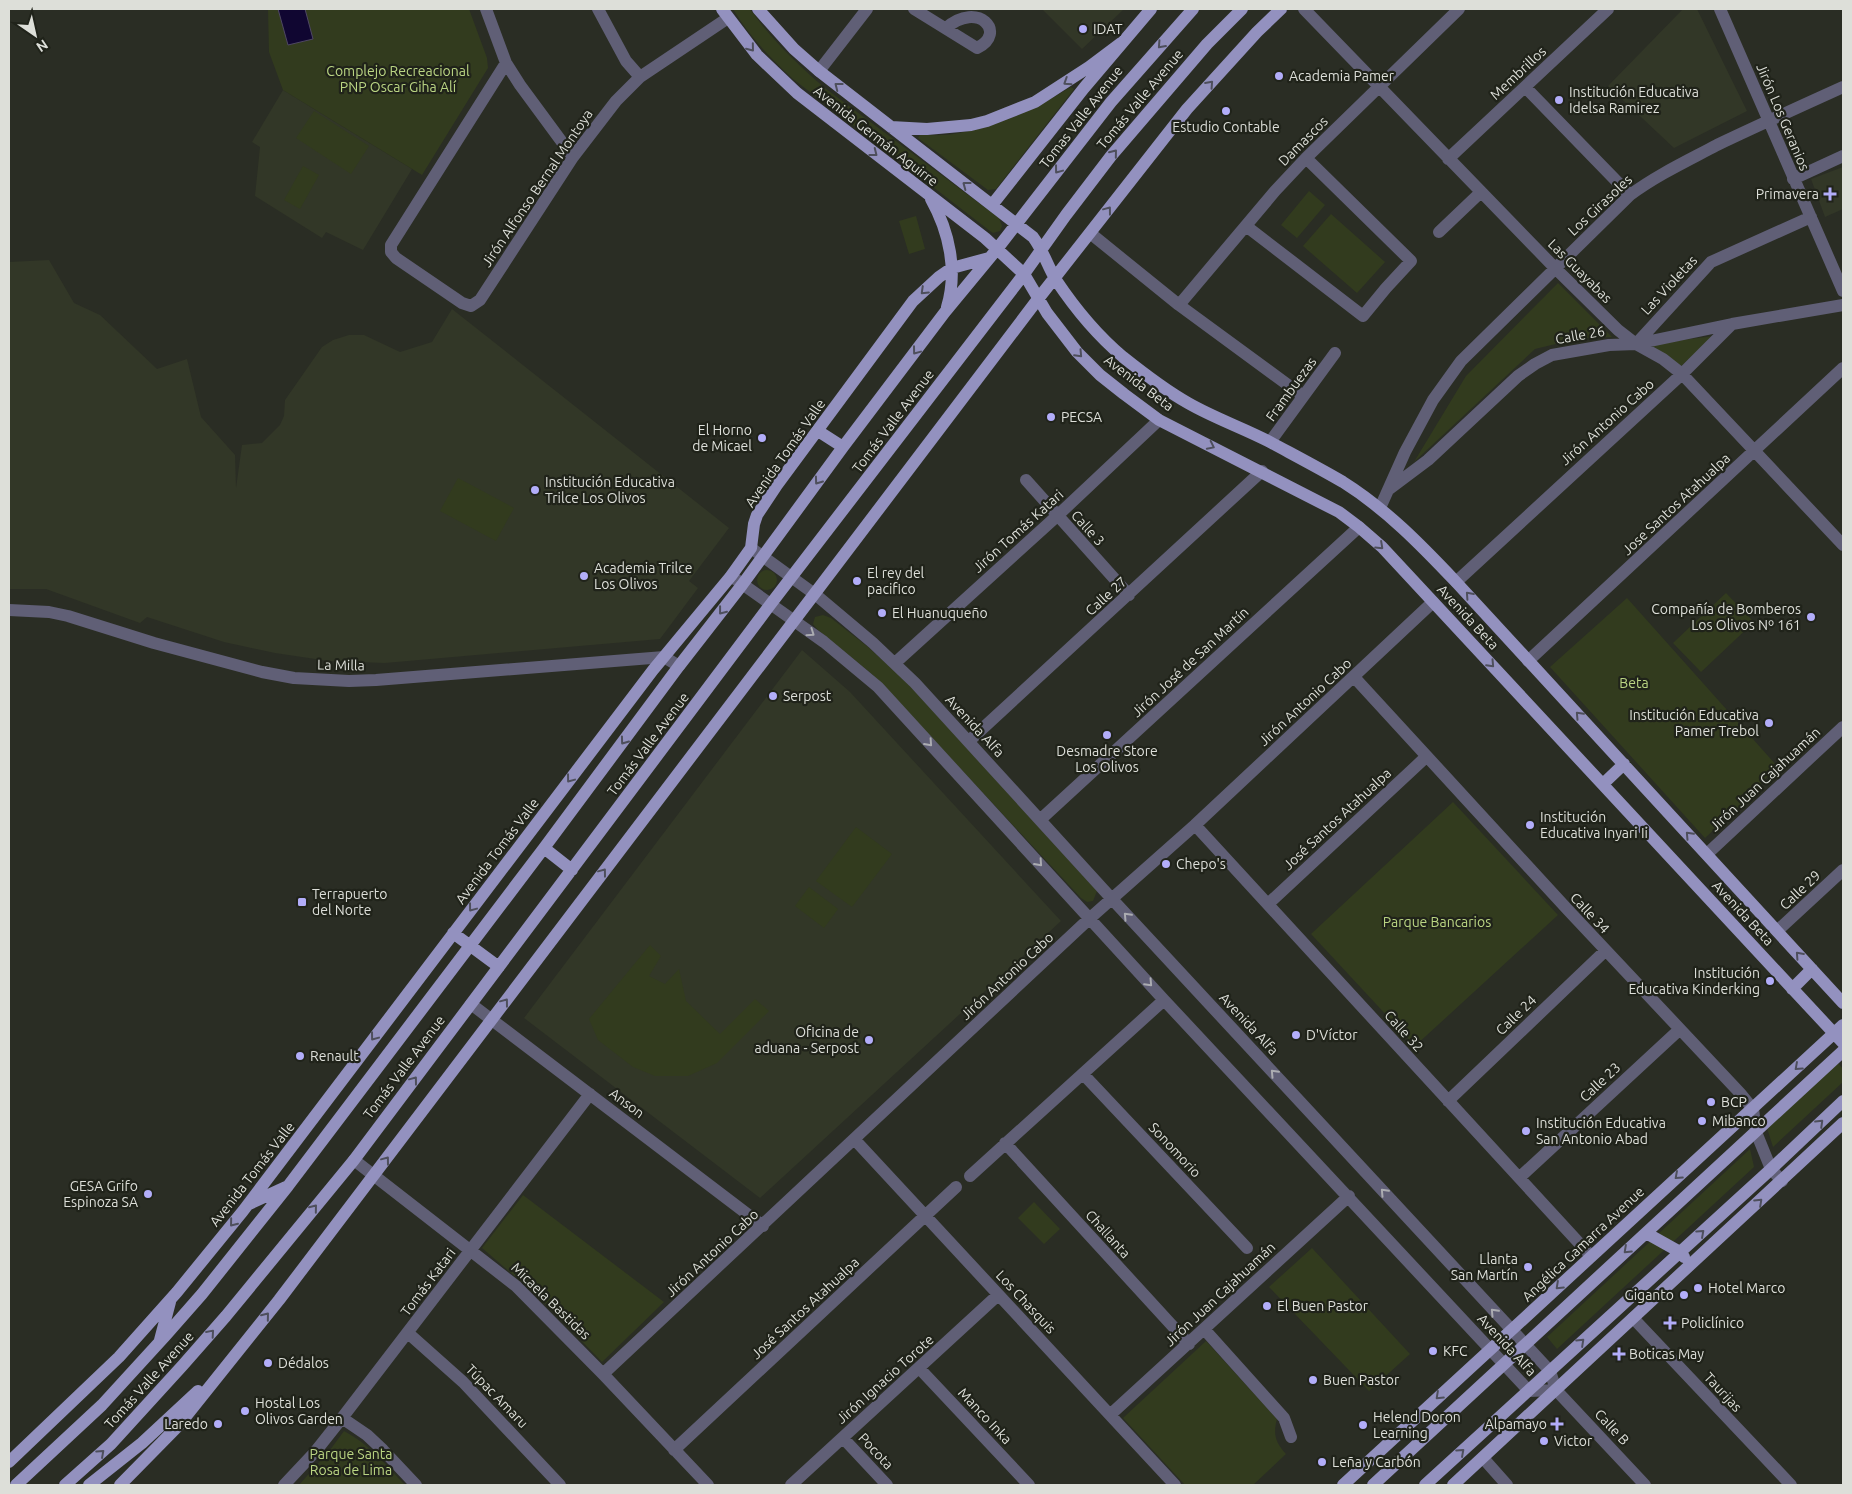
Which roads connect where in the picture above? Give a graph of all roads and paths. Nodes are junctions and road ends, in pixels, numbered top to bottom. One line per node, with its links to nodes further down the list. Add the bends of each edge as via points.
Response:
1 (486, 9): 17 (street)
2 (598, 9): 19 (street, via 626,60)
3 (758, 9): 18 (main road, Avenida Germán Aguirre)
4 (867, 9): 18 (street)
5 (914, 9): 15 (street)
6 (1151, 9): 16 (main road)
7 (1194, 9): 35 (main road, Tomas Valle Avenue, one-way to 35, via 1110,102)
8 (1242, 9): 39 (main road, Tomás Valle Avenue, one-way to 8, via 1111,156 1206,44)
9 (1282, 9): 37 (main road, one-way to 9, via 1186,109)
10 (1304, 9): 20 (street, Las Guayabas)
11 (1608, 9): 21 (street, Membrillos)
12 (1720, 9): 23 (street, Jirón Los Geranios)
13 (1452, 11): 20 (street, Damascos)
14 (725, 13): 19 (street, Jirón Alfonso Bernal Montoya); 32 (main road, Avenida Germán Aguirre, one-way to 32, via 757,55 797,94)
15 (946, 28)
16 (1120, 43): 24 (main road, one-way to 24, via 1036,102 987,121 927,130); 33 (main road)
17 (506, 63): 26 (street); 26 (street, Jirón Alfonso Bernal Montoya, via 391,245 391,252 462,303 471,306 480,300)
18 (819, 71): 24 (main road, Avenida Germán Aguirre, one-way to 18)
19 (640, 77): 26 (street, Jirón Alfonso Bernal Montoya, via 601,118)
20 (1380, 86): 27 (street, Damascos); 28 (street, Las Guayabas)
21 (1525, 86): 28 (street, Membrillos); 31 (street)
22 (1843, 87): 23 (street, Los Girasoles)
23 (1768, 120): 29 (street, Jirón Los Geranios); 31 (street, Los Girasoles, via 1667,170)
24 (891, 127): 33 (main road, Avenida Germán Aguirre, one-way to 24)
25 (1843, 156): 29 (street)
26 (573, 157)
27 (1306, 158): 36 (street, Damascos); 36 (street, via 1411,261 1363,316)
28 (1448, 159): 30 (street, Las Guayabas)
29 (1793, 179): 34 (street, Jirón Los Geranios)
30 (1481, 192): 38 (street); 42 (street, Las Guayabas)
31 (1630, 195): 42 (street, Los Girasoles)
32 (930, 196): 40 (main road, Avenida Germán Aguirre); 41 (main road, via 945,231)
33 (992, 205): 35 (main road, Avenida Germán Aguirre)
34 (1812, 217): 45 (street, Jirón Los Geranios); 51 (street, Las Violetas, via 1711,262)
35 (1017, 223): 39 (main road, Avenida Germán Aguirre); 40 (main road, Tomas Valle Avenue)
36 (1246, 226): 47 (street, Damascos)
37 (1090, 232): 44 (main road); 47 (street)
38 (1439, 232)
39 (1042, 249): 43 (main road, Tomás Valle Avenue); 44 (main road, Avenida Beta)
40 (993, 253): 41 (main road, Avenida Tomás Valle); 43 (main road, Avenida Germán Aguirre); 49 (main road, Tomás Valle Avenue)
41 (952, 268): 49 (main road); 57 (main road, Avenida Tomás Valle, one-way to 57, via 913,301)
42 (1555, 268): 51 (street, Las Guayabas); 63 (street, Los Girasoles, via 1475,346 1447,379 1405,452)
43 (1024, 274): 46 (main road, Avenida Beta); 71 (main road, Tomás Valle Avenue)
44 (1055, 278): 46 (main road); 58 (main road, Avenida Beta, via 1084,316 1122,356 1188,403)
45 (1843, 291)
46 (1038, 299): 56 (main road, Avenida Beta, one-way to 56, via 1077,352 1112,385); 74 (main road)
47 (1179, 305): 55 (street)
48 (1843, 305): 50 (street, Calle 26)
49 (946, 312): 59 (main road, Tomás Valle Avenue, one-way to 59)
50 (1732, 324): 51 (street, Calle 26); 54 (street, Jirón Antonio Cabo)
51 (1636, 344): 54 (street, Las Guayabas); 63 (street, Calle 26, via 1576,350 1534,364 1428,460)
52 (1335, 353): 55 (street, Frambuezas)
53 (1843, 368): 60 (street, Jose Santos Atahualpa)
54 (1682, 374): 60 (street, Las Guayabas); 72 (street, Jirón Antonio Cabo)
55 (1303, 396): 58 (street, Frambuezas)
56 (1159, 420): 61 (main road, Avenida Beta, one-way to 61); 65 (street, Jirón Tomás Katari)
57 (818, 431): 59 (main road); 68 (main road, Avenida Tomás Valle, via 757,515)
58 (1270, 442): 64 (main road, Avenida Beta, via 1344,483)
59 (843, 447): 69 (main road, Tomás Valle Avenue, one-way to 69)
60 (1756, 450): 67 (street, Las Guayabas); 81 (street, Jose Santos Atahualpa)
61 (1262, 472): 66 (main road, Avenida Beta, via 1339,512); 75 (street, Calle 27)
62 (1026, 480): 65 (street, Calle 3)
63 (1388, 490): 64 (street, Calle 26)
64 (1380, 508): 72 (main road, Avenida Beta)
65 (1057, 516): 75 (street, Calle 3); 82 (street, Jirón Tomás Katari)
66 (1359, 527): 76 (main road, Avenida Beta, one-way to 76, via 1401,566); 90 (street, Jirón José de San Martín)
67 (1843, 545)
68 (751, 548): 69 (street, Avenida Alfa); 70 (main road, Avenida Tomás Valle)
69 (763, 556): 71 (street, Avenida Alfa); 73 (main road, Tomás Valle Avenue)
70 (731, 576): 73 (street, Avenida Alfa); 80 (main road, Avenida Tomás Valle)
71 (792, 577): 74 (street, Avenida Alfa); 77 (main road, Tomás Valle Avenue)
72 (1456, 582): 81 (main road, Avenida Beta, one-way to 72)
73 (742, 584): 77 (street, Avenida Alfa); 83 (main road, Tomás Valle Avenue, one-way to 83)
74 (816, 595): 79 (main road); 82 (street, Avenida Alfa)
75 (1129, 595): 86 (street, Calle 27)
76 (1433, 602): 84 (street, Jirón Antonio Cabo); 89 (main road, Avenida Beta, one-way to 89)
77 (770, 605): 79 (street, Avenida Alfa); 94 (main road, Tomás Valle Avenue)
78 (9, 610): 80 (street, La Milla, via 68,616 163,645 294,678 376,680)
79 (794, 621): 98 (street, Avenida Alfa, one-way to 98, via 878,687); 109 (main road, one-way to 79)
80 (664, 657): 83 (street); 100 (main road, Avenida Tomás Valle, one-way to 100)
81 (1528, 661): 88 (main road, Avenida Beta, one-way to 81)
82 (895, 663): 86 (street, Avenida Alfa)
83 (679, 666): 92 (main road, Tomás Valle Avenue, one-way to 92)
84 (1354, 677): 87 (street, Calle 34); 91 (street, Jirón Antonio Cabo)
85 (1843, 727): 93 (street, Jirón Juan Cajahuamán)
86 (969, 741): 90 (street, Avenida Alfa)
87 (1426, 757): 97 (street, José Santos Atahualpa); 102 (street, Calle 34)
88 (1624, 764): 89 (main road); 93 (main road, Avenida Beta, one-way to 88)
89 (1603, 784): 105 (main road, Avenida Beta)
90 (1041, 819): 96 (street, Avenida Alfa)
91 (1195, 825): 96 (street, Jirón Antonio Cabo); 97 (street, Calle 32)
92 (544, 848): 94 (main road); 101 (main road, Tomás Valle Avenue)
93 (1707, 854): 99 (main road, Avenida Beta)
94 (572, 870): 103 (main road, Tomás Valle Avenue)
95 (1843, 870): 99 (street, Calle 29)
96 (1112, 899): 98 (street, Jirón Antonio Cabo); 145 (street, Avenida Alfa, one-way to 96)
97 (1268, 904): 116 (street, Calle 32)
98 (1090, 919): 106 (street, Avenida Alfa, one-way to 106); 121 (street, Jirón Antonio Cabo)
99 (1777, 931): 104 (main road, Avenida Beta, one-way to 99)
100 (453, 933): 101 (main road); 132 (main road, Avenida Tomás Valle, one-way to 132)
101 (470, 946): 103 (main road); 129 (main road, Tomás Valle Avenue)
102 (1605, 951): 110 (street, Calle 34); 116 (street, Calle 24)
103 (499, 967): 107 (main road, Tomás Valle Avenue)
104 (1812, 970): 105 (main road); 108 (main road, Avenida Beta)
105 (1792, 988): 111 (main road, Avenida Beta)
106 (1164, 1000): 114 (street); 131 (street, Avenida Alfa)
107 (471, 1004): 109 (street, Anson); 123 (main road, Tomás Valle Avenue, one-way to 107)
108 (1843, 1004)
109 (492, 1019): 115 (street, Anson); 125 (main road, one-way to 109)
110 (1679, 1030): 118 (street, Calle 34); 127 (street, Calle 23)
111 (1839, 1030): 112 (main road, Avenida Beta); 118 (main road, Angélica Gamarra Avenue, one-way to 118)
112 (1843, 1044)
113 (1843, 1051): 120 (main road)
114 (1082, 1074): 122 (street); 136 (street, Sonomorio)
115 (590, 1094): 134 (street, Anson); 137 (street, Tomás Katari)
116 (1448, 1101): 127 (street, Calle 32)
117 (1843, 1101): 124 (main road, one-way to 117)
118 (1753, 1109): 120 (street); 139 (main road, Angélica Gamarra Avenue, one-way to 139)
119 (1843, 1123): 128 (main road)
120 (1756, 1132): 124 (street); 135 (main road)
121 (855, 1140): 133 (street, Los Chasquis); 134 (street, Jirón Antonio Cabo)
122 (1005, 1144): 126 (street); 148 (street, Challanta)
123 (354, 1160): 125 (street, Micaela Bastidas); 166 (main road, Tomás Valle Avenue, one-way to 123, via 111,1444 183,1365)
124 (1771, 1170): 128 (street); 138 (main road, one-way to 124)
125 (375, 1175): 137 (street, Micaela Bastidas); 152 (main road, one-way to 125)
126 (970, 1176)
127 (1520, 1177): 139 (street, Calle 32)
128 (1782, 1181): 140 (main road, one-way to 128)
129 (288, 1186): 132 (main road); 147 (main road, Tomás Valle Avenue)
130 (956, 1187): 133 (street, José Santos Atahualpa)
131 (1349, 1196): 144 (street, Jirón Juan Cajahuamán); 150 (street, Avenida Alfa)
132 (247, 1205): 142 (main road, Avenida Tomás Valle, one-way to 142)
133 (926, 1216): 141 (street, Los Chasquis); 162 (street, José Santos Atahualpa)
134 (763, 1226): 155 (street, Jirón Antonio Cabo)
135 (1646, 1233): 138 (main road); 149 (main road, one-way to 149)
136 (1247, 1248)
137 (471, 1250): 146 (street, Tomás Katari); 155 (street, Micaela Bastidas, via 516,1286)
138 (1680, 1252): 140 (main road); 154 (main road, one-way to 138)
139 (1591, 1256): 145 (main road, Angélica Gamarra Avenue, one-way to 145)
140 (1692, 1264): 143 (main road)
141 (998, 1296): 153 (street, Jirón Ignacio Torote); 158 (street, Los Chasquis)
142 (171, 1299): 147 (main road); 164 (main road, Avenida Tomás Valle, via 119,1357)
143 (1633, 1318): 156 (main road); 183 (street, Taurijas)
144 (1204, 1329): 148 (street, Jirón Juan Cajahuamán); 160 (street, via 1284,1418)
145 (1511, 1330): 149 (street, Avenida Alfa); 150 (main road, Angélica Gamarra Avenue)
146 (408, 1333): 159 (street, Tomás Katari); 171 (street, Túpac Amaru, via 463,1382)
147 (159, 1343): 165 (main road, Tomás Valle Avenue, via 102,1405)
148 (1188, 1344): 158 (street, Jirón Juan Cajahuamán)
149 (1525, 1345): 151 (main road); 154 (street, Avenida Alfa)
150 (1490, 1350): 151 (street, Avenida Alfa); 177 (main road, Angélica Gamarra Avenue, one-way to 177)
151 (1504, 1365): 157 (street, Avenida Alfa); 178 (main road)
152 (225, 1366): 167 (main road, via 142,1443); 168 (main road, via 179,1425)
153 (919, 1368): 161 (street, Jirón Ignacio Torote); 175 (street, Manco Inka)
154 (1550, 1371): 156 (street, Avenida Alfa); 157 (main road)
155 (603, 1374): 162 (street, Micaela Bastidas)
156 (1556, 1390): 157 (street, Avenida Alfa); 163 (main road); 182 (street, Calle B)
157 (1529, 1391): 179 (main road, one-way to 157)
158 (1111, 1414): 176 (street, Los Chasquis)
159 (342, 1418): 169 (street, Tomás Katari); 170 (street, via 367,1435)
160 (1291, 1437)
161 (843, 1438): 173 (street, Jirón Ignacio Torote); 174 (street, Pocota)
162 (674, 1450): 172 (street, Micaela Bastidas)
163 (1483, 1458): 180 (main road); 181 (street)
164 (9, 1462)
165 (16, 1485)
166 (65, 1485)
167 (88, 1485)
168 (120, 1485)
169 (284, 1485)
170 (416, 1485)
171 (560, 1485)
172 (708, 1485)
173 (791, 1485)
174 (887, 1485)
175 (1029, 1485)
176 (1175, 1485)
177 (1343, 1485)
178 (1373, 1485)
179 (1425, 1485)
180 (1454, 1485)
181 (1507, 1485)
182 (1645, 1485)
183 (1791, 1485)

